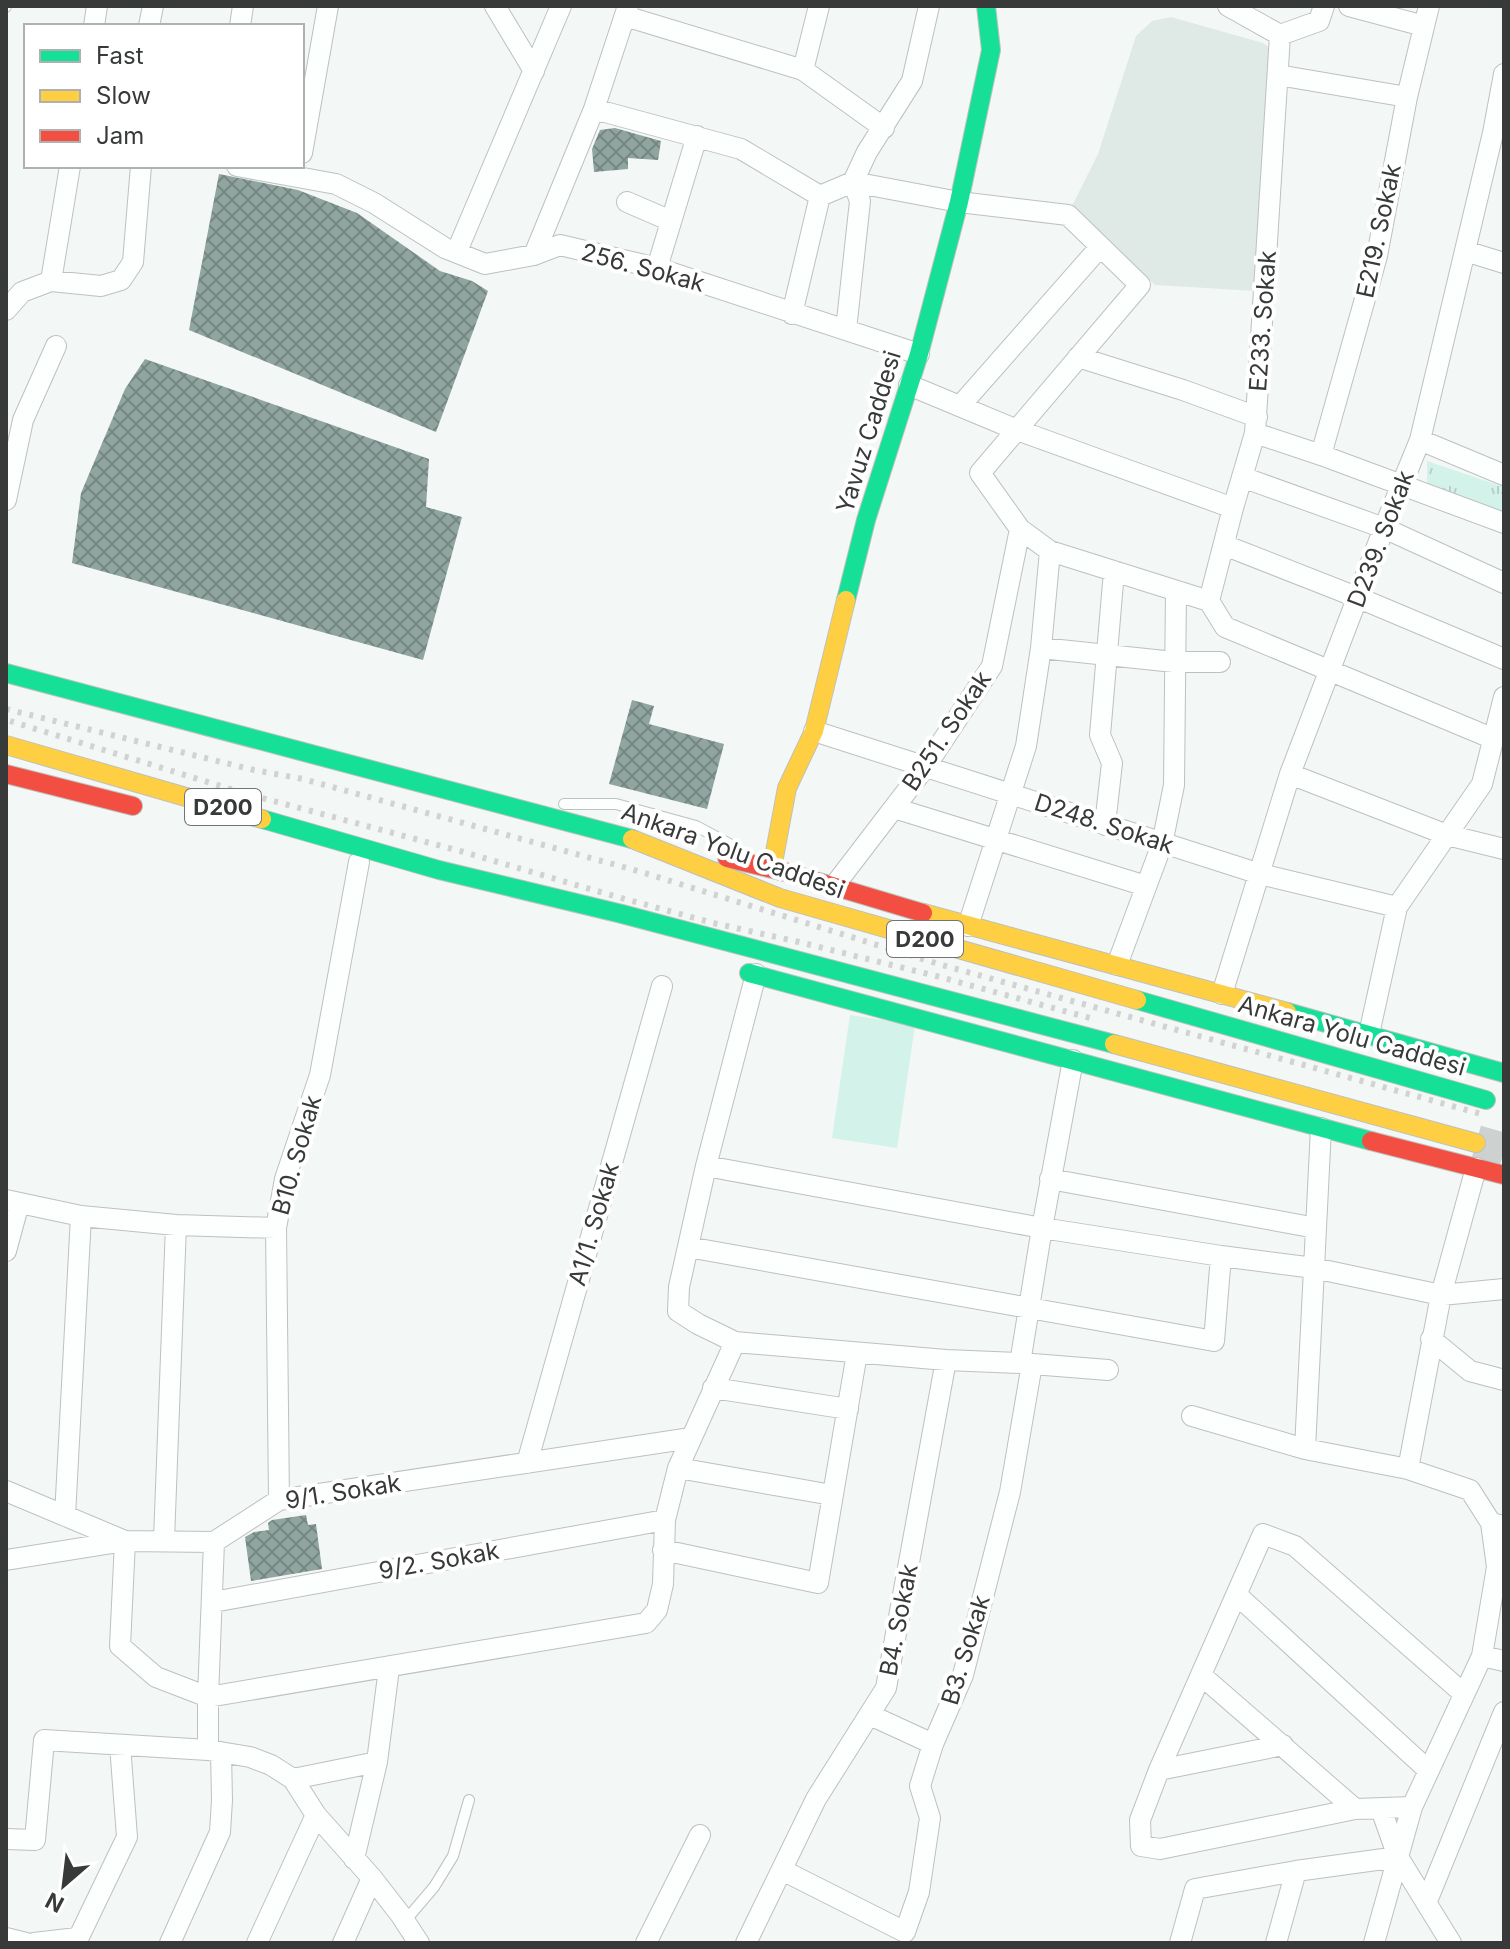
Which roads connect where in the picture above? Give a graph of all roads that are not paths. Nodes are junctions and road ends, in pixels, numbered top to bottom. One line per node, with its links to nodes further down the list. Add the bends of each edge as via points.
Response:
1 (328, 6): 22 (street)
2 (495, 6): 14 (street)
3 (561, 6): 14 (street)
4 (819, 6): 13 (street)
5 (929, 6): 19 (street, via 912,81)
6 (986, 6): 30 (main road, Yavuz Caddesi, via 991,50)
7 (1228, 6): 12 (street)
8 (1349, 6): 11 (street)
9 (626, 11): 13 (street); 18 (street)
10 (1322, 13): 12 (street)
11 (1427, 16): 17 (street, E219. Sokak)
12 (1280, 35): 16 (street, E233. Sokak)
13 (803, 70): 19 (street)
14 (534, 71): 33 (street)
15 (1504, 74): 20 (street, D239. Sokak)
16 (1278, 75): 17 (street); 47 (street, E233. Sokak)
17 (1407, 97): 50 (street, E219. Sokak, via 1377,256)
18 (594, 109): 21 (street); 35 (street)
19 (884, 128): 27 (street)
20 (1498, 134): 34 (street, D239. Sokak)
21 (697, 136): 28 (street, via 741,149); 31 (street)
22 (304, 142)
23 (70, 168): 38 (street)
24 (141, 168): 38 (street, via 133,262 121,280 101,286)
25 (262, 168): 26 (street, 256. Sokak)
26 (299, 171): 33 (street, 256. Sokak, via 374,203)
27 (853, 182): 28 (street); 30 (street); 41 (street, via 860,201)
28 (820, 196): 40 (street)
29 (627, 202): 31 (street)
30 (959, 202): 32 (street, via 1068,215); 43 (main road, Yavuz Caddesi)
31 (671, 221): 37 (street)
32 (1100, 247): 44 (street, via 1140,285); 46 (street)
33 (457, 251): 35 (street, 256. Sokak, via 485,264)
34 (1465, 251): 36 (street); 49 (street, D239. Sokak)
35 (534, 255): 37 (street, 256. Sokak, via 560,245)
36 (1504, 263)
37 (657, 268): 40 (street, 256. Sokak)
38 (51, 281): 39 (street, via 22,292)
39 (6, 308)
40 (792, 314): 41 (street, 256. Sokak)
41 (846, 330): 43 (street, 256. Sokak)
42 (56, 346): 54 (street, via 23,420)
43 (919, 354): 45 (main road, Yavuz Caddesi)
44 (1078, 357): 47 (street, via 1183,390); 48 (street)
45 (909, 385): 46 (street); 75 (main road, Yavuz Caddesi, via 866,520)
46 (960, 406): 48 (street)
47 (1256, 425): 50 (street); 52 (street, E233. Sokak)
48 (1017, 430): 55 (street); 58 (street, via 980,473)
49 (1420, 440): 51 (street); 53 (street, D239. Sokak)
50 (1321, 455): 53 (street)
51 (1504, 475)
52 (1242, 477): 55 (street, E233. Sokak); 57 (street)
53 (1402, 485): 56 (street); 57 (street, D239. Sokak)
54 (6, 500)
55 (1233, 508): 59 (street, E233. Sokak)
56 (1504, 523)
57 (1384, 528): 62 (street); 64 (street, D239. Sokak)
58 (1020, 529): 60 (street); 78 (street, B251. Sokak, via 992,666)
59 (1224, 545): 64 (street); 65 (street, E233. Sokak)
60 (1050, 551): 61 (street); 66 (street)
61 (1114, 571): 63 (street); 67 (street)
62 (1504, 583)
63 (1176, 591): 65 (street); 70 (street)
64 (1359, 598): 69 (street); 72 (street, D239. Sokak)
65 (1209, 601): 72 (street, via 1225,627)
66 (1041, 648): 67 (street); 82 (street, via 1026,746)
67 (1108, 655): 70 (street); 86 (street, via 1100,735 1112,763)
68 (6, 656): 79 (main road, via 309,741)
69 (1504, 659)
70 (1174, 662): 71 (street); 91 (street, via 1174,785)
71 (1220, 662)
72 (1329, 670): 76 (street); 81 (street, D239. Sokak)
73 (6, 673): 79 (main road, Ankara Yolu Caddesi / D200)
74 (1504, 697): 76 (street)
75 (814, 731): 78 (street, D248. Sokak); 94 (main road, Yavuz Caddesi, via 787,788)
76 (1494, 739): 88 (street, via 1482,784)
77 (6, 745): 95 (main road, D200)
78 (926, 766): 82 (street, D248. Sokak); 84 (street, B251. Sokak)
79 (367, 769): 83 (main road, Ankara Yolu Caddesi / D200)
80 (6, 774): 85 (main road)
81 (1290, 774): 88 (street); 96 (street, D239. Sokak)
82 (1011, 794): 86 (street, D248. Sokak); 89 (street)
83 (508, 805): 87 (main road, Ankara Yolu Caddesi / D200); 94 (lane, via 616,804 696,826)
84 (894, 808): 89 (street); 98 (street, B251. Sokak)
85 (155, 811)
86 (1105, 825): 91 (street, D248. Sokak)
87 (623, 835): 94 (main road); 111 (main road, Ankara Yolu Caddesi / D200, via 780,898)
88 (1447, 835): 92 (street); 100 (street)
89 (996, 839): 99 (street); 102 (street)
90 (271, 840): 93 (main road)
91 (1162, 844): 96 (street, D248. Sokak); 99 (street)
92 (1504, 849)
93 (359, 862): 95 (main road); 120 (street, B10. Sokak, via 320,1075 285,1179)
94 (772, 868): 98 (main road)
95 (439, 870): 97 (main road, D200)
96 (1260, 874): 100 (street, D248. Sokak); 107 (street, D239. Sokak)
97 (468, 878): 101 (main road); 113 (main road, D200, via 1016,1017)
98 (834, 886): 102 (main road)
99 (1146, 886): 103 (street)
100 (1397, 907): 108 (street)
101 (552, 916)
102 (968, 926): 103 (main road)
103 (1117, 965): 107 (main road)
104 (727, 966): 105 (main road)
105 (756, 974): 109 (main road); 114 (street)
106 (662, 986): 142 (street, A1/1. Sokak)
107 (1222, 994): 108 (main road)
108 (1369, 1034): 110 (main road)
109 (1073, 1060): 112 (main road); 116 (street, B3. Sokak)
110 (1504, 1073)
111 (1486, 1100)
112 (1321, 1128): 115 (main road); 122 (street)
113 (1476, 1143)
114 (706, 1166): 121 (street); 123 (street)
115 (1493, 1169): 128 (street)
116 (1050, 1179): 121 (street, B3. Sokak); 122 (street)
117 (12, 1201): 118 (street); 124 (street)
118 (81, 1216): 119 (street); 148 (street)
119 (176, 1225): 120 (street); 151 (street)
120 (276, 1228): 147 (street, B10. Sokak)
121 (1042, 1228): 125 (street); 129 (street, B3. Sokak)
122 (1316, 1228): 126 (street)
123 (688, 1247): 129 (street); 131 (street, via 678,1311)
124 (6, 1251)
125 (1221, 1256): 126 (street); 129 (street, via 1214,1341)
126 (1314, 1268): 128 (street); 141 (street)
127 (1504, 1289): 128 (street)
128 (1441, 1295): 130 (street)
129 (1028, 1309): 134 (street, B3. Sokak)
130 (1431, 1339): 136 (street, via 1470,1371); 144 (street)
131 (735, 1342): 132 (street); 137 (street)
132 (857, 1353): 133 (street); 138 (street)
133 (946, 1360): 134 (street); 165 (street, B4. Sokak, via 886,1688)
134 (1026, 1363): 135 (street); 166 (street, B3. Sokak, via 1010,1492 963,1675)
135 (1108, 1370)
136 (1504, 1380)
137 (713, 1388): 138 (street); 140 (street)
138 (848, 1409): 146 (street)
139 (1192, 1416): 141 (street)
140 (691, 1438): 142 (street, 9/1. Sokak); 143 (street)
141 (1305, 1449): 144 (street)
142 (527, 1463): 147 (street, 9/1. Sokak)
143 (678, 1468): 146 (street); 149 (street)
144 (1408, 1469): 150 (street, via 1470,1490)
145 (6, 1491): 148 (street)
146 (832, 1495): 154 (street, via 818,1583)
147 (279, 1500): 153 (street, 9/1. Sokak)
148 (65, 1516): 152 (street)
149 (665, 1520): 154 (street); 157 (street, 9/2. Sokak)
150 (1498, 1524): 158 (street, via 1497,1567)
151 (164, 1540): 152 (street); 153 (street)
152 (125, 1541): 155 (street); 163 (street, via 120,1646 156,1677)
153 (214, 1542): 157 (street)
154 (663, 1550): 160 (street, via 657,1610 646,1623)
155 (6, 1560)
156 (1237, 1595): 161 (street); 162 (street, via 1263,1534 1295,1546); 172 (street)
157 (213, 1602): 163 (street)
158 (1482, 1656): 159 (street); 162 (street)
159 (1504, 1661)
160 (389, 1668): 163 (street); 170 (street)
161 (1202, 1676): 168 (street); 171 (street)
162 (1464, 1694): 172 (street)
163 (208, 1697): 169 (street)
164 (1504, 1712): 186 (street)
165 (870, 1715): 166 (street); 183 (street, B4. Sokak, via 816,1799)
166 (933, 1744): 183 (street, B3. Sokak, via 920,1786 930,1818 919,1892 905,1932)
167 (120, 1745): 169 (street); 180 (street, via 44,1740 35,1840); 189 (street, via 127,1837)
168 (1283, 1745): 171 (street); 176 (street)
169 (215, 1751): 173 (street, via 250,1757); 192 (street, via 220,1832)
170 (377, 1762): 173 (street); 182 (street)
171 (1159, 1770): 176 (street, via 1140,1820 1141,1846 1160,1849)
172 (1428, 1770): 175 (street)
173 (293, 1779): 178 (street)
174 (469, 1800): 187 (lane, via 453,1856)
175 (1412, 1807): 177 (street); 181 (street)
176 (1355, 1809): 177 (street)
177 (1381, 1809): 181 (street)
178 (316, 1815): 182 (street); 193 (street)
179 (700, 1835): 196 (street)
180 (6, 1839)
181 (1398, 1857): 184 (street); 186 (street); 200 (street)
182 (354, 1859): 185 (street)
183 (782, 1870): 197 (street, B4. Sokak)
184 (1296, 1871): 198 (street, via 1195,1889); 199 (street)
185 (372, 1878): 187 (street); 194 (street)
186 (1427, 1901): 201 (street)
187 (405, 1921): 195 (street)
188 (6, 1938): 190 (street)
189 (76, 1940): 191 (street)
190 (26, 1943)
191 (34, 1943)
192 (170, 1943)
193 (257, 1943)
194 (343, 1943)
195 (419, 1943)
196 (646, 1943)
197 (746, 1943)
198 (1180, 1943)
199 (1276, 1943)
200 (1374, 1943)
201 (1451, 1943)

